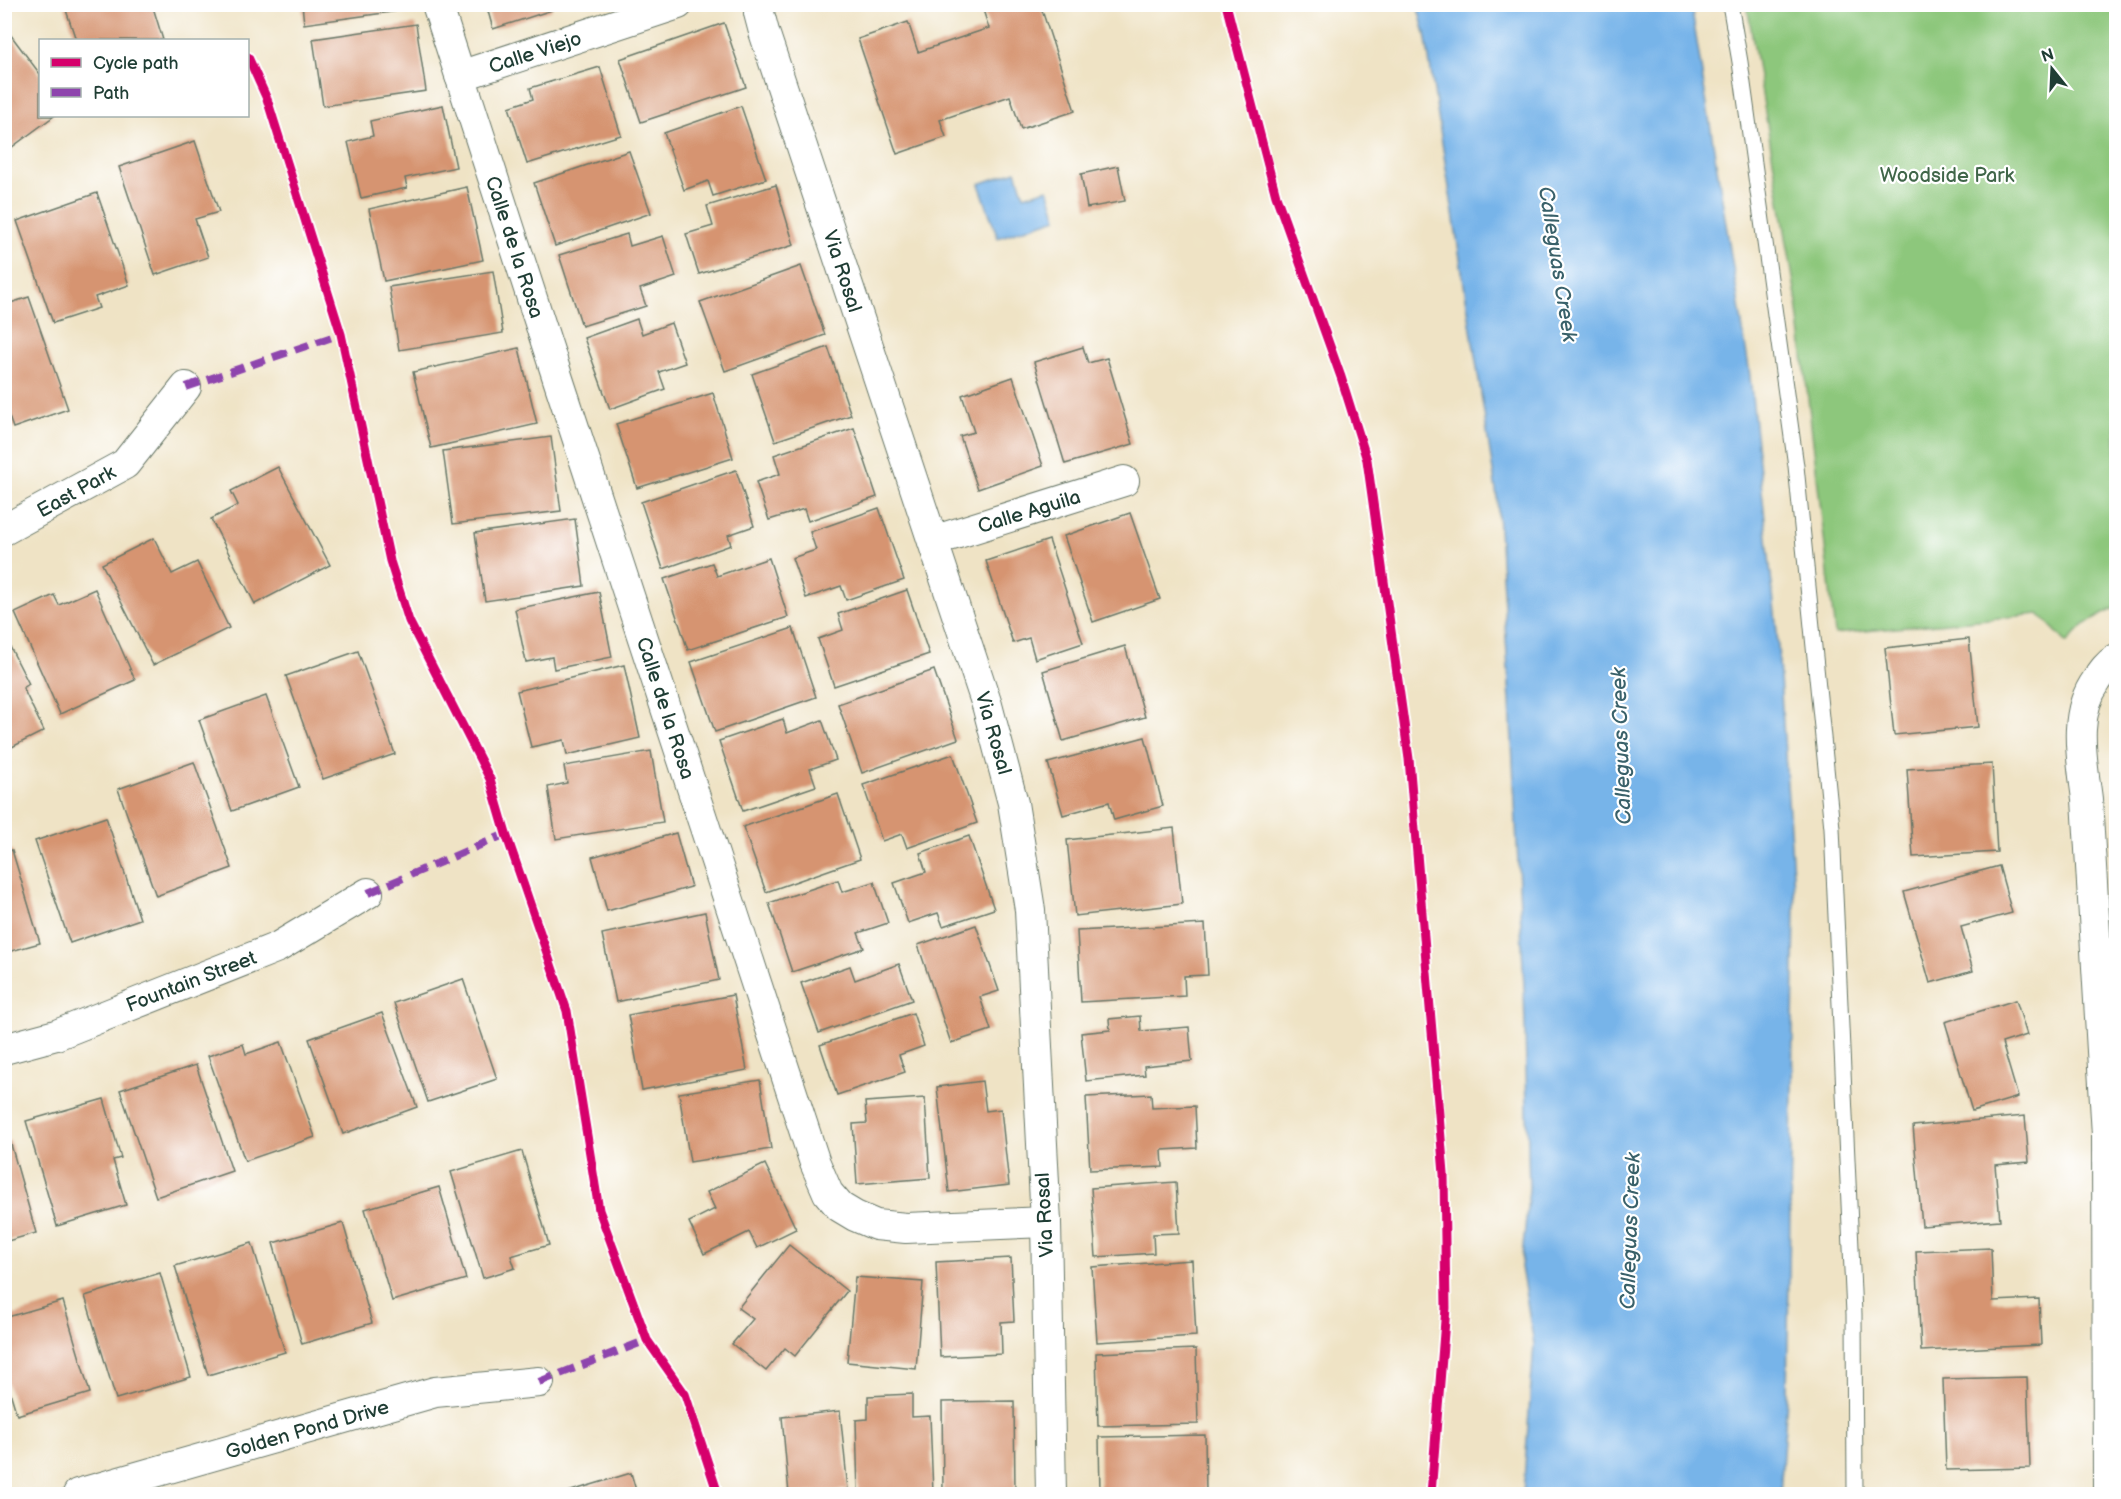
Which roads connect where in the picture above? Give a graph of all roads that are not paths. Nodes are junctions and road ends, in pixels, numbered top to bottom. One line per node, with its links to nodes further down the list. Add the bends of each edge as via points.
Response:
1 (437, 4): 5 (street, Calle de la Rosa)
2 (678, 4): 5 (street, Calle Viejo)
3 (760, 4): 9 (street, Via Rosal, via 764,32)
4 (1730, 4): 17 (lane, via 1796,466 1832,828 1854,1314)
5 (460, 76): 13 (street, Calle de la Rosa, via 828,1193 840,1207 876,1225 906,1228)
6 (186, 387): 8 (street, East Park, via 125,464)
7 (1124, 481): 9 (street, Calle Aguila)
8 (4, 530)
9 (933, 541): 13 (street, Via Rosal, via 987,705 1011,793 1022,857 1030,910)
10 (2116, 659): 18 (street, via 2089,691 2080,746 2087,799 2107,1135)
11 (368, 893): 12 (street, Fountain Street, via 278,947 56,1035)
12 (4, 1049)
13 (1046, 1222): 16 (street, Via Rosal)
14 (539, 1382): 15 (street, Golden Pond Drive, via 435,1392)
15 (78, 1494)
16 (1051, 1494)
17 (1855, 1494)
18 (2108, 1494)

